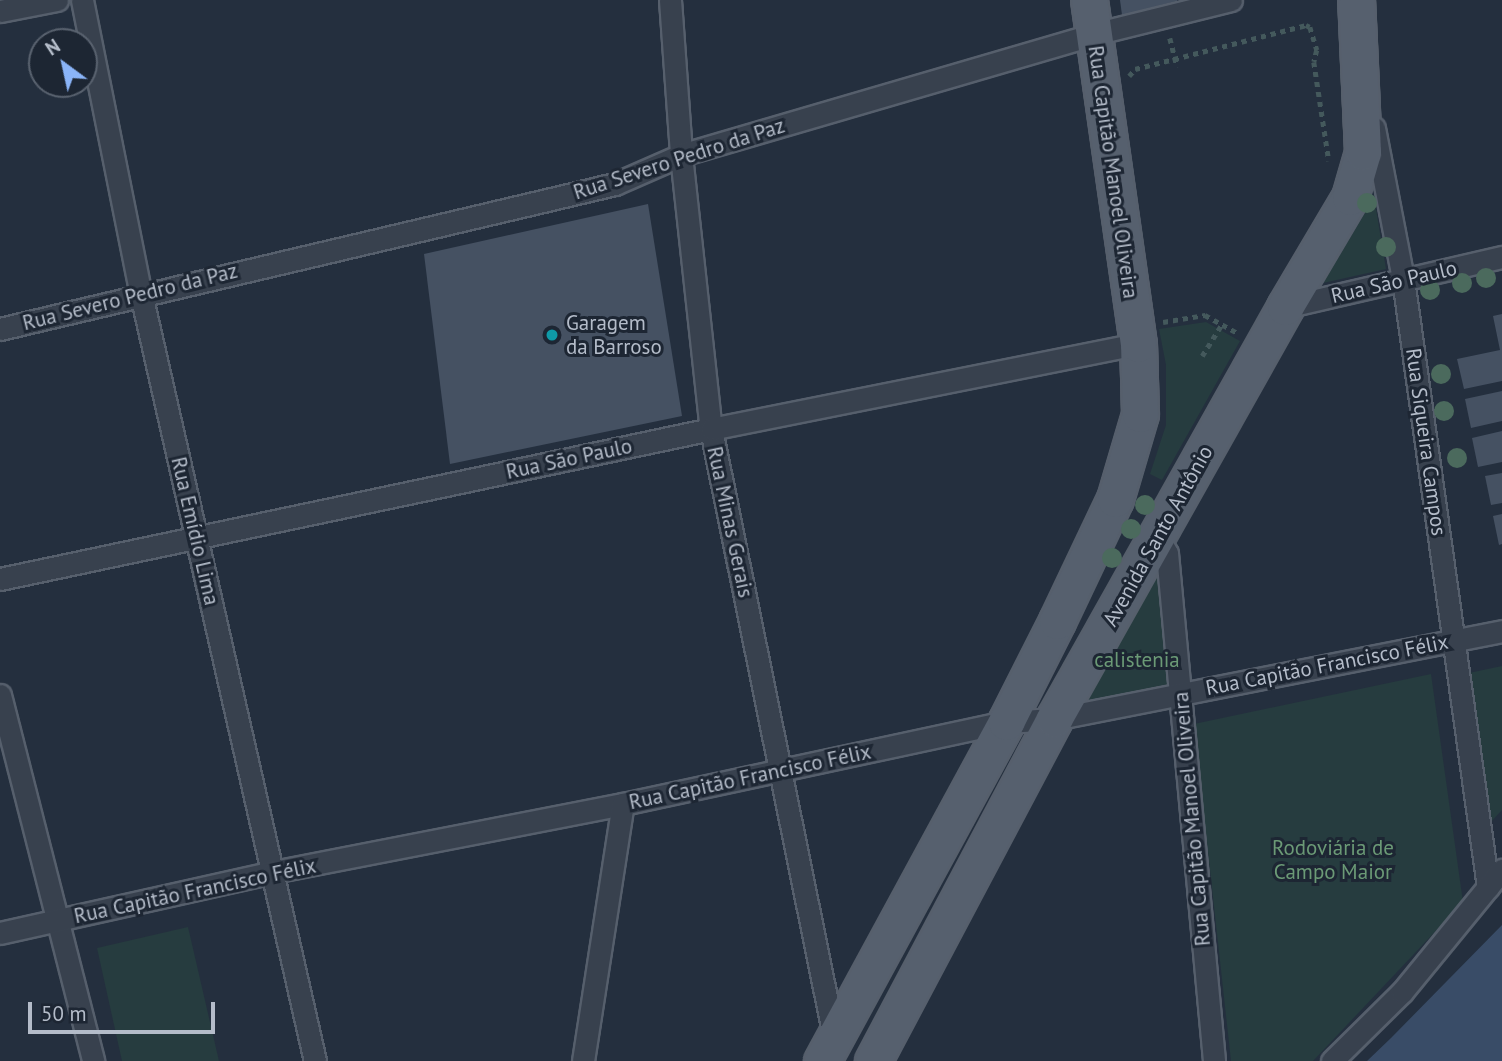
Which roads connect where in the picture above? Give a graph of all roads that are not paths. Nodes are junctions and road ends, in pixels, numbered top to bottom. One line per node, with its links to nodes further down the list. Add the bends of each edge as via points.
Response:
1 (57, 0): 7 (street)
2 (82, 0): 13 (street, Rua Emídio Lima)
3 (670, 0): 10 (street, Rua Minas Gerais)
4 (1089, 0): 8 (main road, Rua Capitão Manoel Oliveira)
5 (1231, 0): 8 (street, Rua Severo Pedro da Paz)
6 (1356, 0): 9 (main road, Rua Siqueira Campos)
7 (0, 11)
8 (1094, 34): 10 (street, Rua Severo Pedro da Paz); 16 (main road, Rua Capitão Manoel Oliveira)
9 (1362, 75): 12 (street, Rua Siqueira Campos); 14 (main road, Avenida Santo Antônio, via 1363,152 1350,197)
10 (681, 155): 13 (street, Rua Severo Pedro da Paz, via 615,184); 17 (street, Rua Minas Gerais)
11 (1502, 257): 12 (street, Rua São Paulo)
12 (1403, 279): 14 (street, Rua São Paulo); 29 (street, Rua Siqueira Campos)
13 (141, 294): 15 (street, Rua Severo Pedro da Paz); 18 (street, Rua Emídio Lima)
14 (1285, 307): 19 (main road, Avenida Santo Antônio)
15 (0, 329)
16 (1145, 334): 17 (street, Rua São Paulo); 25 (main road, via 1140,414 1115,499)
17 (710, 429): 18 (street, Rua São Paulo); 26 (street, Rua Minas Gerais)
18 (196, 537): 20 (street, Rua São Paulo); 28 (street, Rua Emídio Lima)
19 (1158, 537): 22 (street, Rua Capitão Manoel Oliveira, via 1167,553); 24 (main road, Avenida Santo Antônio)
20 (0, 579)
21 (1502, 631): 22 (street, Rua Capitão Francisco Félix)
22 (1181, 694): 24 (street, Rua Capitão Francisco Félix); 37 (street, Rua Capitão Manoel Oliveira)
23 (0, 695): 30 (street)
24 (1054, 719): 25 (street, Rua Capitão Francisco Félix); 36 (main road, Avenida Santo Antônio)
25 (1006, 722): 26 (street, Rua Capitão Francisco Félix); 32 (main road)
26 (781, 769): 27 (street, Rua Capitão Francisco Félix); 32 (street, Rua Minas Gerais)
27 (623, 804): 28 (street, Rua Capitão Francisco Félix); 35 (street)
28 (273, 872): 30 (street, Rua Capitão Francisco Félix); 34 (street, Rua Emídio Lima)
29 (1495, 878): 38 (street, via 1402,992)
30 (57, 921): 31 (street, Rua Capitão Francisco Félix); 33 (street)
31 (0, 933)
32 (828, 1049)
33 (93, 1061)
34 (315, 1061)
35 (583, 1061)
36 (873, 1061)
37 (1214, 1061)
38 (1332, 1061)

